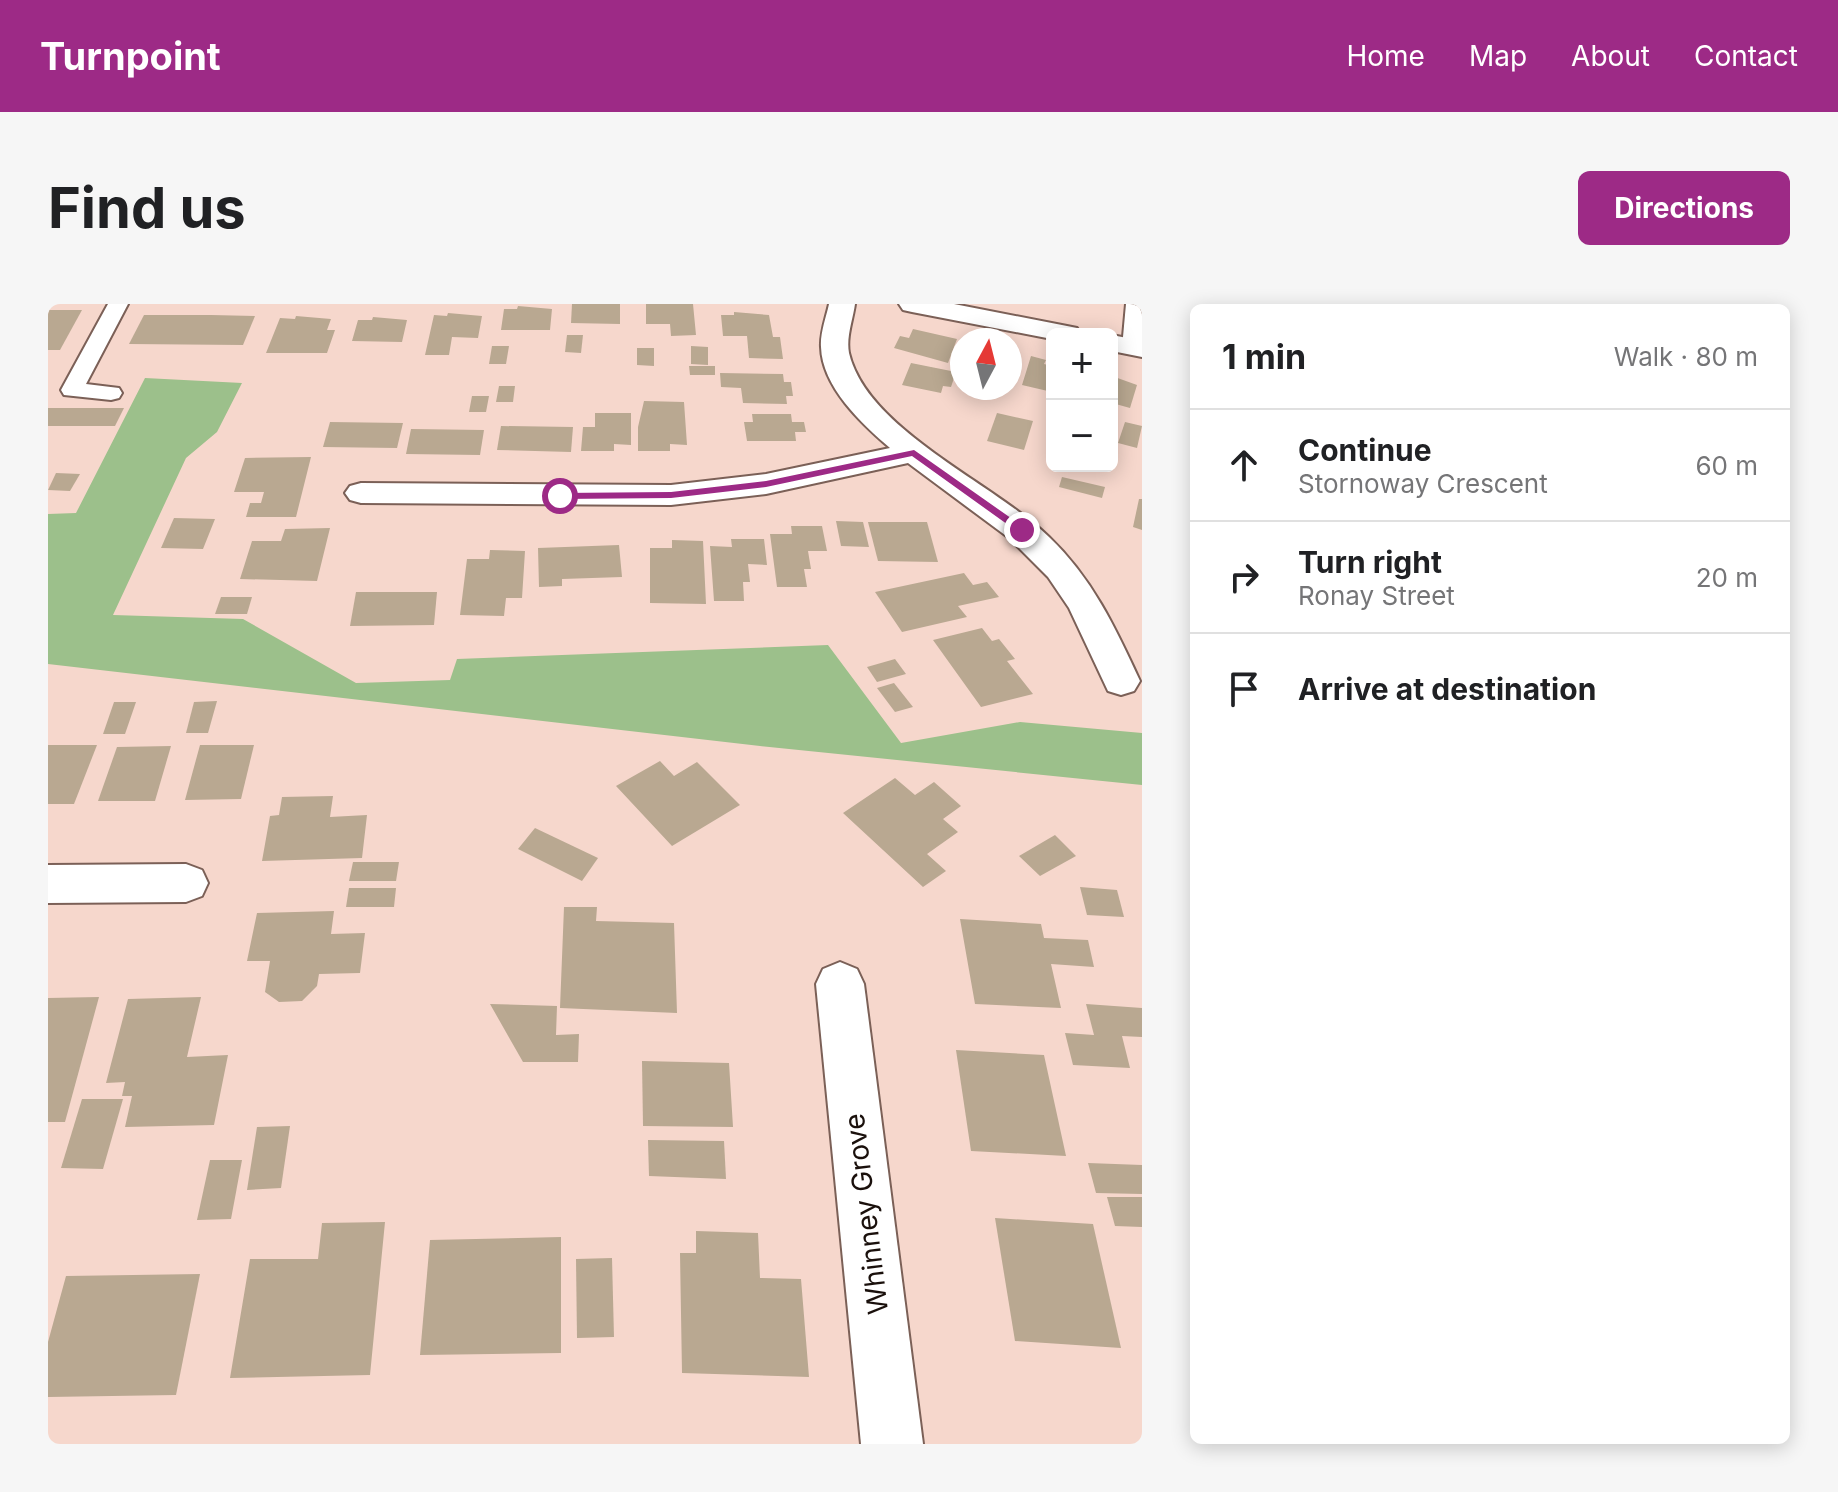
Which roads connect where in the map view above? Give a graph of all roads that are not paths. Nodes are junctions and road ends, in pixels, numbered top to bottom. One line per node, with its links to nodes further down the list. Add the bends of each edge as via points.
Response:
1 (118, 304): 7 (lane, via 72,390)
2 (842, 304): 8 (street, via 835,352 847,386)
3 (912, 304): 5 (street)
4 (1136, 304): 6 (lane)
5 (1046, 330)
6 (1129, 347)
7 (111, 393)
8 (914, 452): 9 (street, via 766,484 671,495); 10 (street, via 1022,530 1063,572)
9 (361, 493)
10 (1121, 681)
11 (186, 883): 12 (street)
12 (48, 884)
13 (840, 984): 14 (street, Whinney Grove)
14 (892, 1444)

